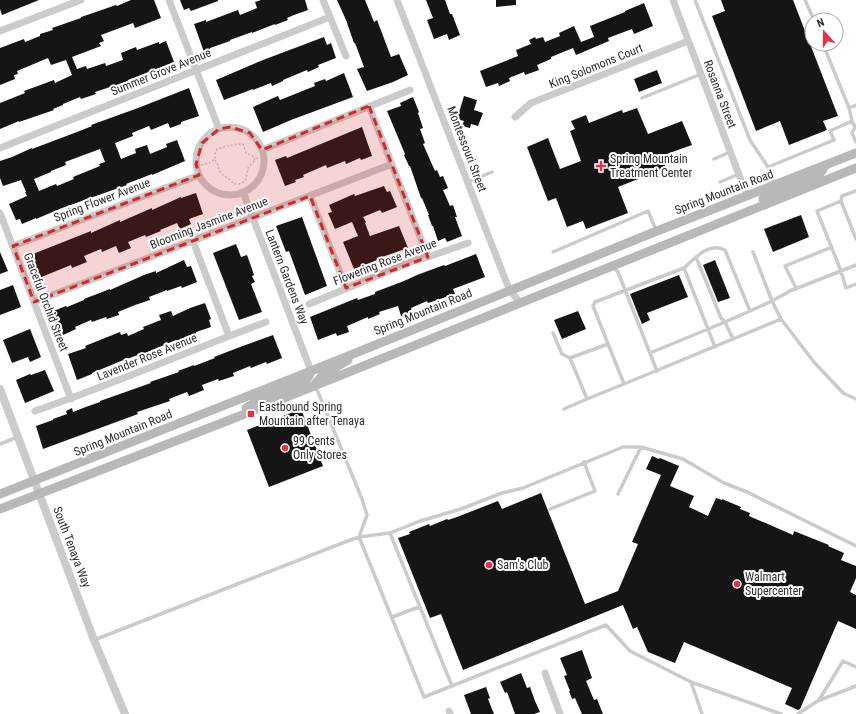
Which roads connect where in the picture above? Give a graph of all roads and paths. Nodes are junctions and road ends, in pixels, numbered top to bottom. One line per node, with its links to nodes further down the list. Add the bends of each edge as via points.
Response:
1 (81, 0): 10 (street)
2 (169, 0): 14 (street)
3 (323, 0): 9 (street)
4 (397, 0): 41 (street, Montessouri Street)
5 (673, 0): 11 (street, Rosanna Street)
6 (695, 0): 36 (lane, via 750,140)
7 (805, 0): 8 (lane)
8 (810, 12)
9 (330, 17): 13 (street); 14 (street, Summer Grove Avenue)
10 (0, 31)
11 (688, 41): 15 (street, Rosanna Street); 21 (street, King Solomons Court, via 531,104)
12 (826, 52): 20 (lane)
13 (346, 56)
14 (196, 70): 24 (street); 26 (street, Summer Grove Avenue)
15 (701, 74): 17 (lane); 27 (street, Rosanna Street)
16 (410, 90): 19 (street)
17 (642, 98)
18 (856, 105): 20 (lane)
19 (369, 106): 28 (street); 33 (street)
20 (849, 108): 22 (lane)
21 (515, 117)
22 (852, 121): 23 (lane); 36 (lane, via 830,131 834,140)
23 (856, 127): 25 (lane, via 852,133)
24 (219, 129): 28 (street, via 240,128 250,133 257,140); 34 (street, via 209,134 202,142 197,153)
25 (856, 142)
26 (0, 148)
27 (731, 152): 31 (lane); 39 (street, Rosanna Street)
28 (263, 153): 32 (path); 45 (street, via 263,170 259,179)
29 (856, 153): 35 (main road, Spring Mountain Road)
30 (215, 159): 32 (path, via 217,149 243,144 246,152); 32 (path, via 222,174 234,184 244,182 248,168); 34 (path, via 204,166)
31 (714, 159)
32 (255, 160)
33 (392, 164): 46 (street, Blooming Jasmine Avenue); 60 (street)
34 (197, 165): 40 (street)
35 (826, 165): 43 (main road, Spring Mountain Road); 50 (main road, via 819,175 745,206)
36 (768, 167): 43 (lane)
37 (856, 168): 50 (main road)
38 (492, 172): 41 (lane)
39 (739, 174): 42 (lane); 47 (street, Rosanna Street)
40 (199, 175): 45 (street, via 205,184 223,194); 56 (street, Spring Flower Avenue)
41 (468, 182): 69 (street, Montessouri Street)
42 (720, 182)
43 (775, 185): 47 (main road, Spring Mountain Road)
44 (856, 191): 48 (lane, via 842,196)
45 (243, 192): 51 (street, Lantern Gardens Way)
46 (310, 196): 51 (street, Blooming Jasmine Avenue); 67 (street)
47 (747, 196): 52 (main road, Spring Mountain Road)
48 (841, 202): 53 (lane); 57 (lane, via 817,211)
49 (0, 213): 56 (street, Graceful Orchid Street)
50 (739, 216): 63 (main road)
51 (253, 218): 54 (street, Blooming Jasmine Avenue); 88 (street, Lantern Gardens Way)
52 (656, 231): 58 (lane, via 648,211); 69 (main road, Spring Mountain Road)
53 (856, 239)
54 (192, 241): 72 (street, Blooming Jasmine Avenue); 81 (street)
55 (468, 243): 60 (street, Flowering Rose Avenue)
56 (13, 246): 72 (street, Graceful Orchid Street)
57 (832, 247): 65 (lane); 68 (lane, via 785,266)
58 (553, 252)
59 (753, 252): 71 (lane)
60 (428, 257): 67 (street, Flowering Rose Avenue)
61 (696, 257): 64 (lane); 75 (lane, via 702,251 712,248 720,247 725,250); 78 (lane, via 721,318)
62 (856, 265): 65 (lane)
63 (612, 266): 70 (lane, via 618,272); 73 (main road)
64 (684, 268): 70 (lane); 79 (lane)
65 (841, 271): 66 (lane, via 846,288); 68 (lane)
66 (856, 284)
67 (346, 288): 74 (street, Flowering Rose Avenue)
68 (796, 288): 71 (lane)
69 (510, 290): 73 (street, Montessouri Street); 83 (main road, Spring Mountain Road)
70 (625, 291): 84 (lane, via 593,306); 86 (lane)
71 (772, 301): 75 (lane); 76 (lane)
72 (34, 302): 93 (street, Graceful Orchid Street)
73 (520, 303): 91 (main road)
74 (309, 304)
75 (750, 311): 78 (lane)
76 (781, 319): 82 (lane); 95 (lane, via 814,362 842,392)
77 (266, 322): 81 (street, Lavender Rose Avenue)
78 (725, 322): 79 (lane); 82 (lane)
79 (708, 330): 85 (lane); 86 (lane)
80 (553, 333): 87 (lane, via 562,354)
81 (229, 336): 93 (street, Lavender Rose Avenue)
82 (733, 339): 85 (lane)
83 (375, 344): 88 (main road, Spring Mountain Road); 91 (main road, via 322,376)
84 (608, 344): 87 (lane); 90 (lane)
85 (715, 347): 89 (lane)
86 (650, 353): 89 (lane)
87 (570, 358): 94 (lane)
88 (311, 371): 98 (main road, via 306,380 259,400); 103 (main road, Spring Mountain Road)
89 (657, 371): 90 (lane)
90 (624, 384): 94 (lane)
91 (314, 386): 98 (main road); 110 (lane, via 367,515)
92 (0, 388): 99 (street, South Tenaya Way)
93 (71, 399): 97 (street, Lavender Rose Avenue)
94 (587, 399): 96 (lane)
95 (856, 399)
96 (564, 409)
97 (35, 411)
98 (227, 421): 105 (main road)
99 (19, 437): 100 (lane); 103 (street, South Tenaya Way)
100 (0, 444)
101 (642, 447): 102 (lane, via 623,447); 106 (lane); 111 (lane, via 683,459 724,484 747,492)
102 (584, 462): 108 (lane, via 595,491); 109 (lane, via 523,488)
103 (35, 481): 104 (main road, Spring Mountain Road); 105 (street, South Tenaya Way)
104 (0, 494)
105 (40, 494): 107 (main road); 114 (street, South Tenaya Way)
106 (618, 494)
107 (0, 509)
108 (550, 509)
109 (390, 533): 110 (lane); 112 (lane)
110 (359, 537): 113 (lane); 114 (lane)
111 (856, 546)
112 (419, 607): 113 (lane); 118 (lane)
113 (392, 617): 118 (lane, via 424,697)
114 (94, 640): 121 (street, South Tenaya Way)
115 (856, 667): 120 (lane, via 843,661)
116 (545, 673): 122 (street)
117 (691, 682): 118 (lane, via 630,652 606,625); 123 (lane); 124 (lane)
118 (452, 686)
119 (856, 686): 120 (lane)
120 (819, 700): 125 (lane)
121 (125, 714)
122 (560, 714)
123 (702, 714)
124 (781, 714)
125 (798, 714)

